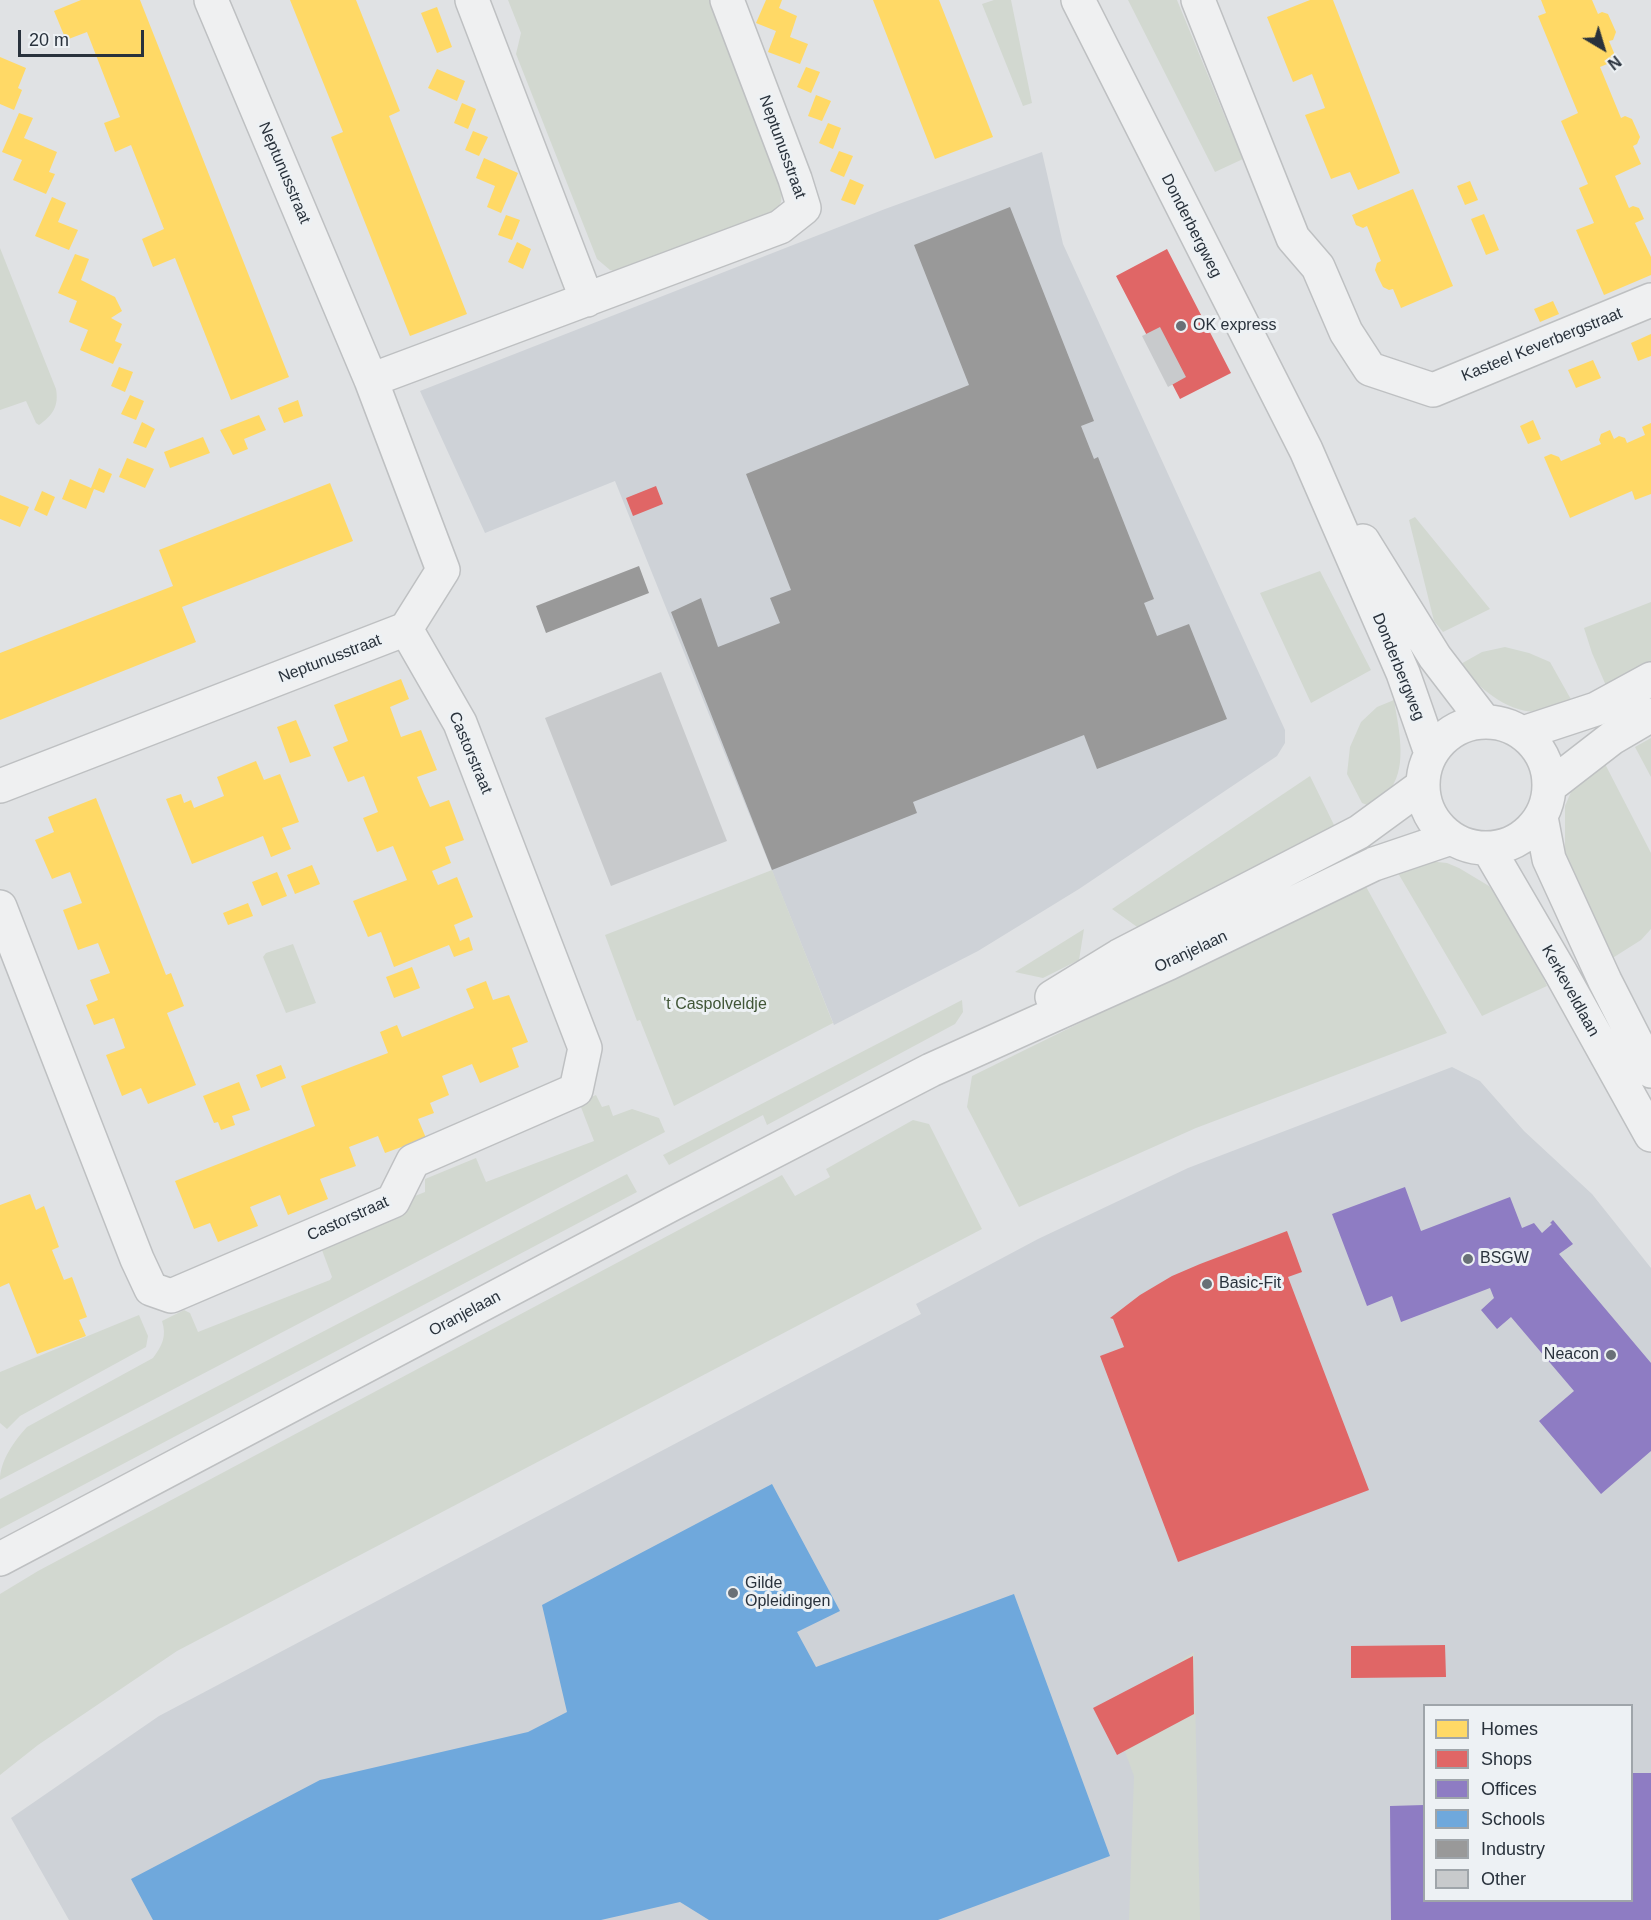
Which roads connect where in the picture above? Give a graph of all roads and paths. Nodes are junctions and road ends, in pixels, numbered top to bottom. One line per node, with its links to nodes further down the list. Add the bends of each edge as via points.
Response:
1 (211, 0): 8 (street, Neptunusstraat)
2 (472, 0): 6 (street)
3 (727, 0): 6 (street, Neptunusstraat, via 804,208 780,227)
4 (1078, 0): 9 (street, Donderbergweg)
5 (1198, 0): 7 (street, Kasteel Keverbergstraat, via 1293,238 1318,267 1346,332 1370,369 1433,390)
6 (587, 300): 8 (street, Neptunusstraat)
7 (1651, 300)
8 (371, 380): 10 (street, Neptunusstraat, via 443,570)
9 (1306, 450): 13 (street, Donderbergweg, via 1435,657); 15 (street, Donderbergweg, via 1403,673)
10 (406, 629): 16 (street, Neptunusstraat); 22 (street, Castorstraat, via 460,723 585,1048 576,1090 413,1161 393,1201 171,1296 161,1293 151,1289 137,1259)
11 (1651, 680): 14 (street, via 1596,709)
12 (1651, 715): 18 (street, via 1612,738)
13 (1484, 722): 14 (street, via 1504,724); 15 (street, via 1463,726 1445,737)
14 (1522, 733): 18 (street, via 1537,747)
15 (1431, 753): 17 (street)
16 (0, 786)
17 (1422, 786): 20 (street, via 1426,806 1436,824); 23 (street, Oranjelaan, via 1359,832 1119,956)
18 (1550, 786): 19 (street)
19 (1540, 817): 21 (street, via 1527,833 1509,844); 24 (street, via 1549,859)
20 (1451, 838): 21 (street, via 1469,846); 23 (street, Oranjelaan, via 1374,864 1169,963)
21 (1488, 848): 25 (street, Kerkeveldlaan)
22 (0, 907)
23 (931, 1070): 26 (street, Oranjelaan)
24 (1651, 1071)
25 (1651, 1135)
26 (0, 1559)

